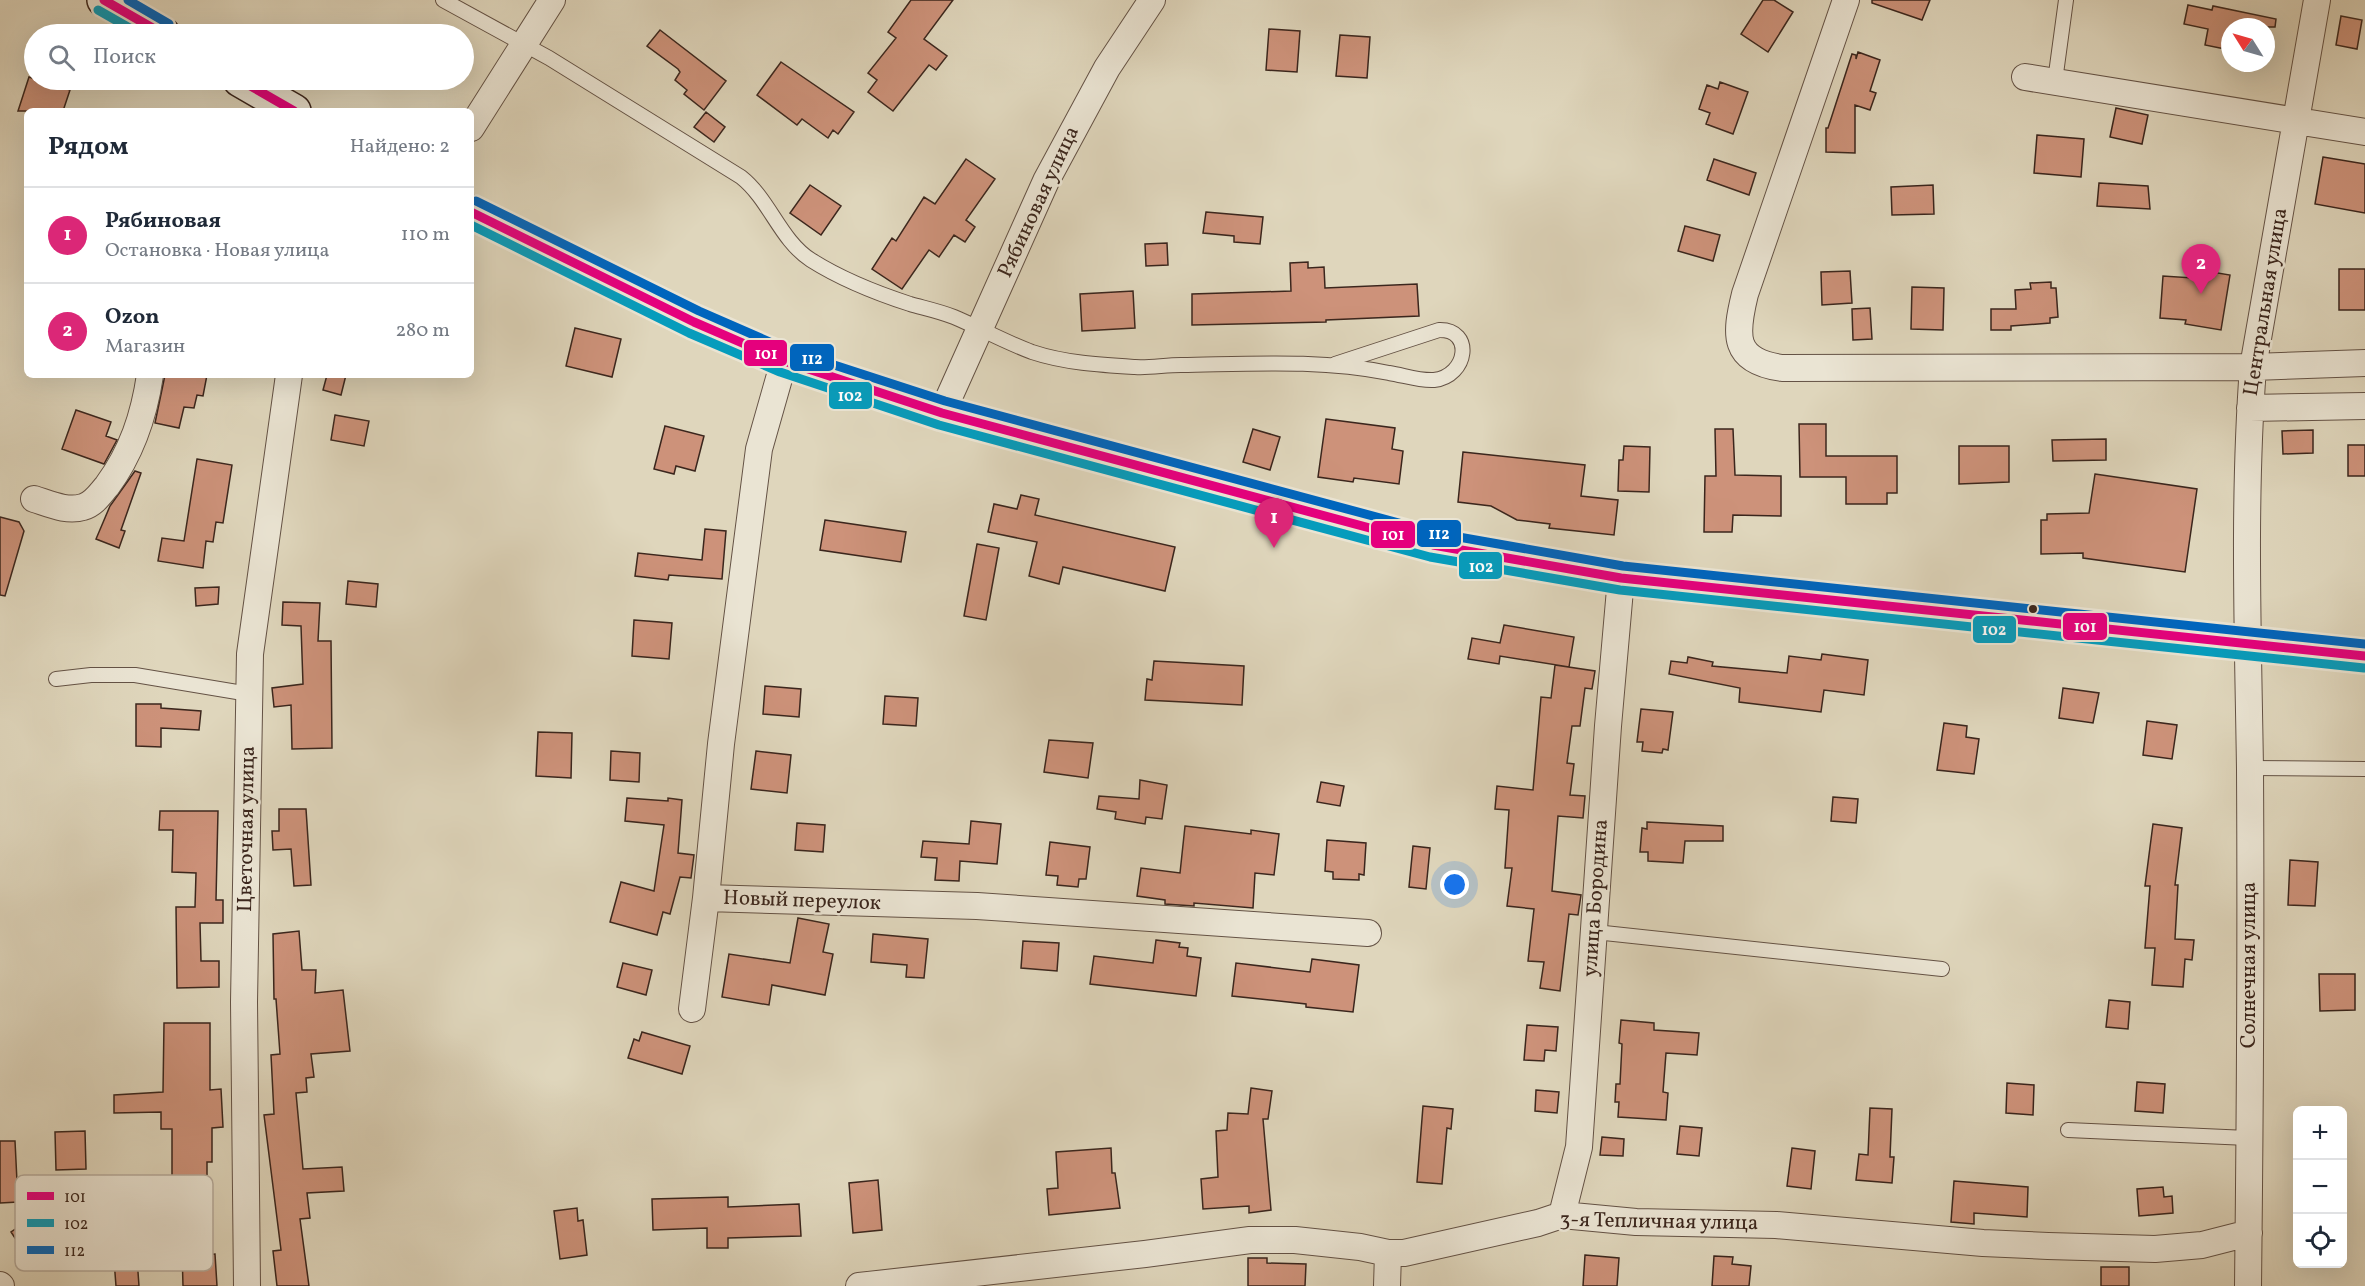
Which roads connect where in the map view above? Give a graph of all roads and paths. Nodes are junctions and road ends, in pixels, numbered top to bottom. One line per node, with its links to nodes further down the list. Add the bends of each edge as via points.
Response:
1 (104, 0): 8 (main road)
2 (442, 0): 9 (lane)
3 (552, 0): 9 (street)
4 (1152, 0): 18 (street, Рябиновая улица, via 1107,68 1046,181)
5 (1846, 0): 22 (street, via 1745,294 1738,336 1748,356 1758,363 1782,368)
6 (2066, 0): 11 (lane)
7 (2317, 0): 15 (street, Центральная улица)
8 (146, 24)
9 (524, 44): 14 (street); 18 (lane, via 741,177 758,192 782,229 809,259 871,291 954,317)
10 (2025, 77): 11 (street)
11 (2055, 81): 15 (street)
12 (257, 90): 13 (main road)
13 (289, 108)
14 (474, 123)
15 (2296, 123): 16 (street); 22 (street, Центральная улица)
16 (2365, 132)
17 (474, 213): 19 (main road, via 694,322)
18 (979, 330): 21 (lane, via 1073,363 1136,367); 27 (street, Рябиновая улица)
19 (784, 361): 27 (main road); 36 (street, Новый переулок, via 759,449 721,744)
20 (2365, 363): 22 (street)
21 (1335, 364): 21 (lane, via 1433,380 1454,371 1463,353 1455,334 1439,330)
22 (2253, 367): 26 (street, Центральная улица)
23 (149, 378): 28 (street, via 133,443 96,499 87,506 70,508)
24 (289, 378): 33 (street, Цветочная улица, via 250,654)
25 (2365, 406): 26 (street)
26 (2250, 408): 30 (street, Центральная улица)
27 (942, 413): 29 (main road, via 1433,545)
28 (34, 500)
29 (1622, 578): 30 (main road); 37 (street, улица Бородина, via 1607,735)
30 (2246, 643): 31 (main road); 34 (street, Солнечная улица)
31 (2365, 656)
32 (56, 679): 33 (lane, via 135,675)
33 (249, 694): 47 (street, Цветочная улица, via 244,1002)
34 (2250, 768): 35 (lane); 42 (street, Солнечная улица)
35 (2365, 769)
36 (706, 898): 38 (street, Новый переулок, via 977,906); 40 (street)
37 (1595, 932): 39 (lane); 43 (street, улица Бородина, via 1579,1147)
38 (1368, 933)
39 (1942, 969)
40 (692, 1009)
41 (2068, 1130): 42 (lane)
42 (2248, 1138): 44 (street, Солнечная улица)
43 (1562, 1215): 44 (street, 3-я Тепличная улица, via 1636,1222 1776,1225 1983,1243 2155,1249 2202,1245); 45 (street, 3-я Тепличная улица, via 1404,1253)
44 (2249, 1233): 50 (street, Солнечная улица)
45 (1388, 1253): 46 (street, 3-я Тепличная улица, via 1295,1240 1250,1240); 49 (street)
46 (1008, 1277): 48 (street, 3-я Тепличная улица)
47 (247, 1286)
48 (859, 1286)
49 (1387, 1286)
50 (2248, 1286)

